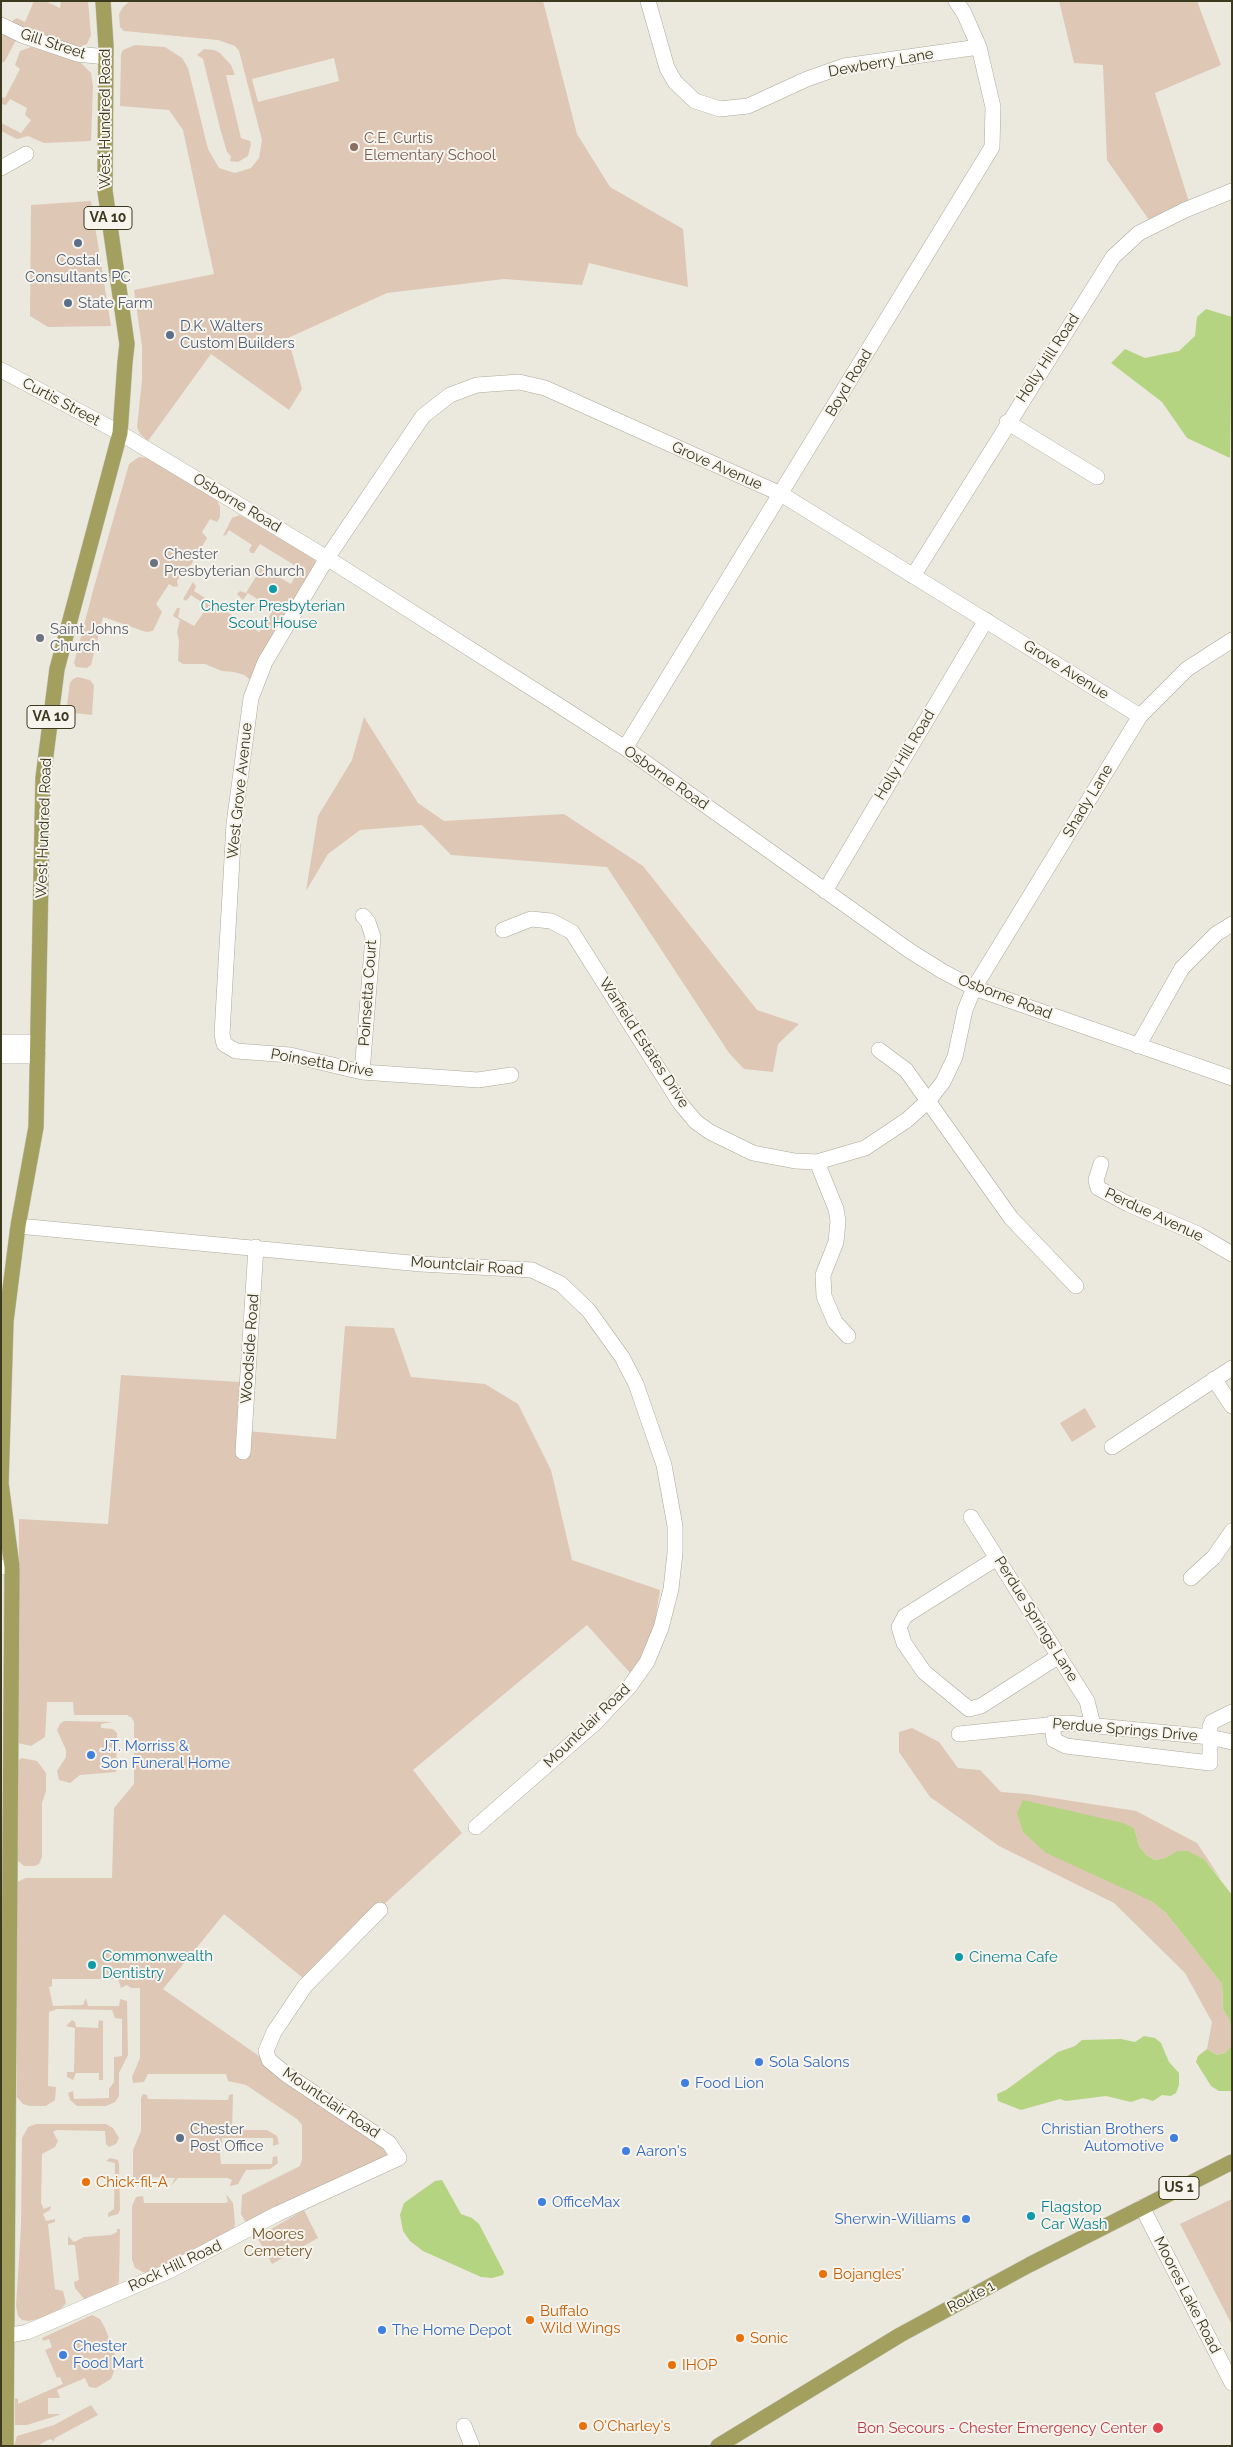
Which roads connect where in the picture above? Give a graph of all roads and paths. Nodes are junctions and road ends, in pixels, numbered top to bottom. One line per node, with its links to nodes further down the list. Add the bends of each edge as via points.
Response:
1 (102, 1): 6 (main road, West Hundred Road / VA 10)
2 (648, 1): 5 (street, Dewberry Lane, via 667,68 675,82 695,101 720,109 748,106 844,66)
3 (956, 1): 5 (street, Boyd Road)
4 (1, 25): 6 (street, Gill Street, via 76,54)
5 (979, 47): 14 (street, Boyd Road, via 993,107 992,146)
6 (106, 57): 12 (main road, West Hundred Road / VA 10, via 105,191 127,344)
7 (26, 154): 8 (street)
8 (1, 168)
9 (1232, 191): 11 (street, Holly Hill Road, via 1139,233 1113,257)
10 (1, 370): 12 (street, Curtis Street)
11 (1007, 422): 13 (street); 16 (street, Holly Hill Road)
12 (120, 433): 15 (street, Osborne Road); 29 (main road, West Hundred Road / VA 10, via 57,669 43,778)
13 (1097, 477)
14 (781, 494): 15 (street, Grove Avenue, via 545,388 519,382 476,385 450,395 422,416); 16 (street, Grove Avenue); 20 (street, Boyd Road)
15 (327, 558): 20 (street, Osborne Road); 27 (street, West Grove Avenue, via 265,662 251,698 234,824 221,1024)
16 (913, 576): 17 (street, Grove Avenue)
17 (986, 620): 19 (street, Grove Avenue); 21 (street, Holly Hill Road)
18 (1232, 640): 19 (street, Shady Lane, via 1187,669)
19 (1140, 716): 25 (street, Shady Lane)
20 (625, 748): 21 (street, Osborne Road)
21 (825, 891): 25 (street, Osborne Road, via 910,951)
22 (364, 916): 32 (street, Poinsetta Court, via 373,937)
23 (1232, 924): 28 (street, via 1216,934 1182,968)
24 (503, 930): 36 (street, Warfield Estates Drive, via 531,919 550,921 572,932 680,1103 696,1122 753,1153 775,1159)
25 (974, 988): 28 (street, Osborne Road); 35 (street, Warfield Estates Drive, via 965,1010 955,1056)
26 (1, 1042): 29 (street)
27 (224, 1044): 32 (street, Poinsetta Drive, via 236,1051 290,1055)
28 (1138, 1046): 34 (street, Osborne Road)
29 (38, 1049): 31 (street); 38 (main road, West Hundred Road / VA 10, via 36,1127)
30 (879, 1050): 35 (street, via 906,1070)
31 (1, 1056)
32 (362, 1072): 33 (street, Poinsetta Drive, via 478,1080)
33 (511, 1075)
34 (1232, 1078)
35 (929, 1100): 36 (street, Warfield Estates Drive, via 889,1134 865,1148); 41 (street, via 1011,1218)
36 (817, 1162): 43 (street, via 838,1221 836,1242 823,1275 824,1296 835,1322)
37 (1101, 1164): 40 (street, Perdue Avenue, via 1096,1180 1098,1188 1198,1234)
38 (18, 1226): 39 (street, Mountclair Road); 42 (main road, West Hundred Road / VA 10)
39 (256, 1247): 48 (street, Woodside Road); 64 (street, Mountclair Road, via 421,1264 532,1270 561,1284 589,1311 622,1357 640,1394 664,1465 675,1526 671,1589 661,1628 647,1662 630,1686 595,1723)
40 (1232, 1254)
41 (1076, 1286)
42 (3, 1320): 49 (main road, West Hundred Road / VA 10)
43 (848, 1336)
44 (1232, 1368): 45 (street)
45 (1214, 1379): 46 (street); 47 (street)
46 (1232, 1406)
47 (1112, 1447)
48 (243, 1452)
49 (1, 1484): 53 (main road, West Hundred Road / VA 10)
50 (971, 1517): 52 (street, Perdue Springs Lane)
51 (1232, 1531): 54 (street, via 1214,1557)
52 (997, 1558): 55 (street, Perdue Springs Lane); 56 (street, via 905,1616 899,1627 900,1635 924,1672 964,1706)
53 (6, 1567): 69 (main road, West Hundred Road / VA 10)
54 (1191, 1578)
55 (1059, 1656): 56 (street); 59 (street, Perdue Springs Lane, via 1087,1701)
56 (975, 1709): 60 (street)
57 (1232, 1712): 62 (street, via 1212,1722)
58 (1052, 1724): 59 (street, Perdue Springs Drive); 60 (street, Perdue Springs Drive); 62 (street, via 1054,1740 1066,1746 1210,1763)
59 (1093, 1725): 62 (street, Perdue Springs Drive)
60 (977, 1731): 61 (street, Perdue Springs Drive)
61 (959, 1734)
62 (1210, 1737): 63 (street, Perdue Springs Drive)
63 (1232, 1742)
64 (476, 1827)
65 (380, 1910): 66 (street, Mountclair Road, via 305,1986 274,2032 266,2051 269,2060 286,2075 389,2143)
66 (399, 2158): 69 (street, Rock Hill Road, via 277,2214 169,2271 27,2332)
67 (1232, 2162): 68 (main road, Route 1 / US 1)
68 (1142, 2207): 70 (street, Moores Lake Road); 74 (main road, Route 1 / US 1, via 900,2335)
69 (4, 2337): 72 (main road, West Hundred Road / VA 10)
70 (1232, 2383)
71 (464, 2426): 73 (street)
72 (6, 2446)
73 (472, 2446)
74 (718, 2446)

